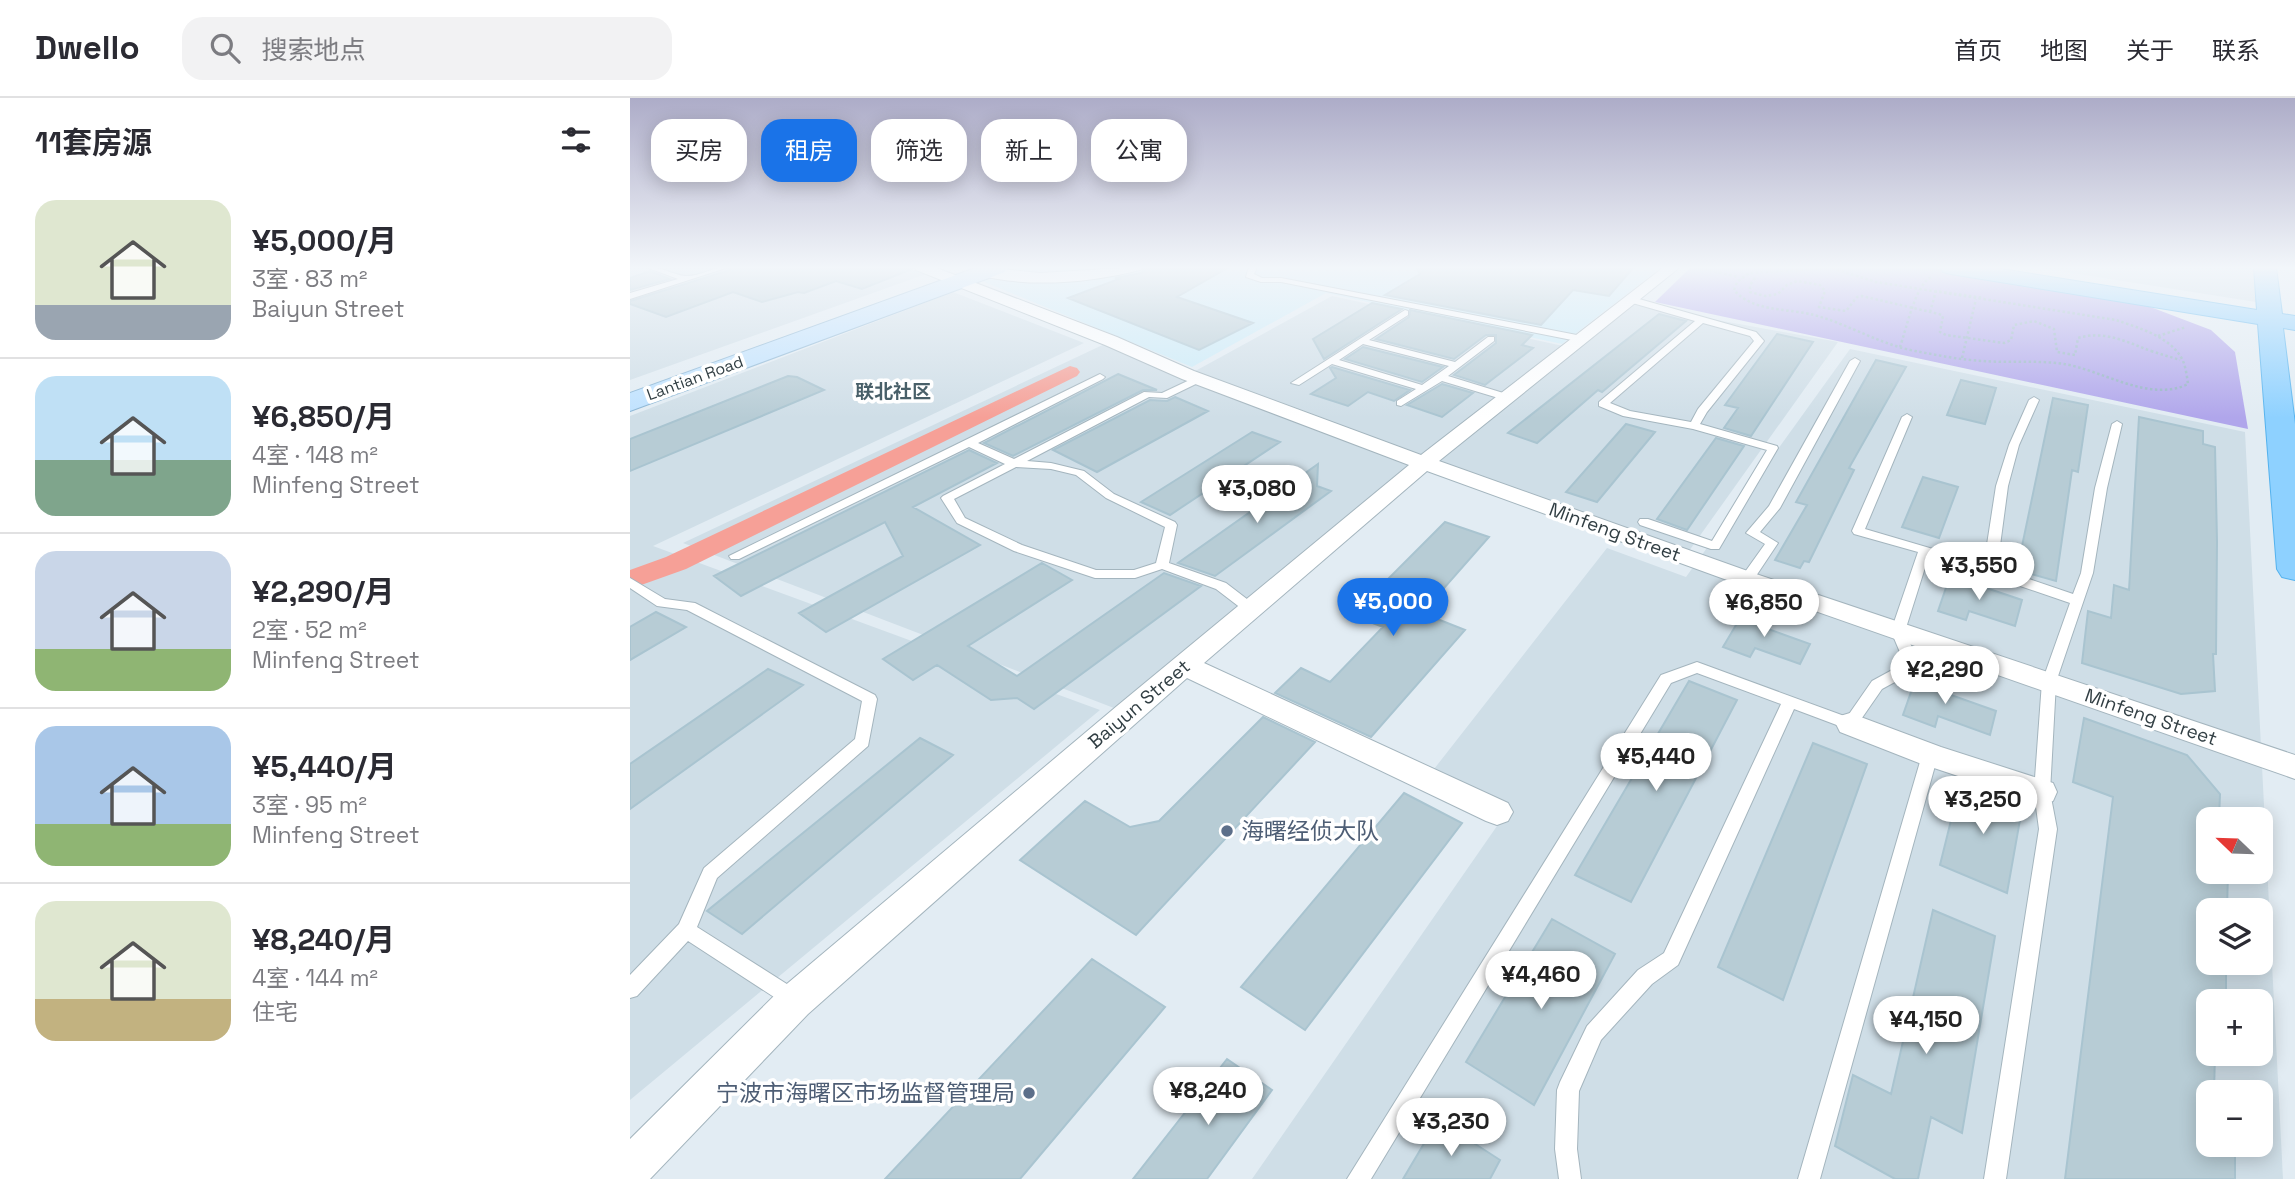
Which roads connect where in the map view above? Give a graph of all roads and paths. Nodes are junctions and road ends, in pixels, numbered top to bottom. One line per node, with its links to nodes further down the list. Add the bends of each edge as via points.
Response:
1 (828, 317): 28 (street, Lantian Road)
2 (845, 317): 32 (street, Lantian Road)
3 (1063, 317): 26 (street, Minfeng Street)
4 (1398, 317): 17 (lane)
5 (1472, 317): 15 (lane)
6 (1610, 317): 15 (street, Baiyun Street)
7 (1693, 317): 14 (lane)
8 (1822, 317): 18 (path)
9 (1910, 317): 18 (path)
10 (1943, 317): 20 (path, bridge, via 1940,332 1946,335 2004,343 2011,340 2014,326 2028,321 2054,329 2055,348 2067,355 2075,355 2078,338 2110,336)
11 (1972, 317): 19 (path)
12 (2103, 317): 20 (path, via 2163,339)
13 (2282, 317): 44 (main road)
14 (1702, 320): 36 (lane, via 1753,334 1759,341); 36 (lane, via 1603,404 1628,414)
15 (1582, 339): 30 (street, Baiyun Street)
16 (1491, 340): 23 (lane)
17 (1363, 341): 21 (lane); 23 (lane)
18 (1900, 346): 19 (path)
19 (1962, 359): 20 (path, via 2064,363 2159,389 2188,384)
20 (2182, 360)
21 (1333, 361): 27 (lane); 29 (lane)
22 (1856, 361): 46 (lane, via 1774,508 1752,533 1772,543)
23 (1456, 365): 25 (lane)
24 (1100, 377): 37 (lane)
25 (1441, 377): 29 (lane); 30 (lane)
26 (1199, 379): 38 (lane, via 1163,396 1148,394); 39 (street, Minfeng Street)
27 (1296, 383)
28 (630, 387)
29 (1423, 388): 33 (lane)
30 (1509, 398): 39 (street, Baiyun Street)
31 (2034, 400): 45 (lane, via 2001,486)
32 (630, 403)
33 (1401, 404)
34 (1907, 417): 41 (lane, via 1858,531)
35 (2117, 424): 48 (lane, via 2087,573)
36 (1694, 426): 40 (lane, via 1773,448 1715,546)
37 (969, 443): 38 (lane); 42 (lane)
38 (1013, 463): 43 (lane, via 1080,473 1110,496 1171,525); 43 (lane, via 947,498 961,520 1018,548 1095,574 1135,574)
39 (1424, 463): 46 (street, Minfeng Street); 49 (street, Baiyun Street)
40 (1644, 522)
41 (1925, 550): 45 (lane); 50 (lane)
42 (735, 556)
43 (1162, 565): 49 (lane, via 1221,586)
44 (2295, 569)
45 (1990, 570): 48 (lane)
46 (1747, 579): 50 (street, Minfeng Street)
47 (630, 582): 59 (lane, via 659,601 691,606 870,699 862,742 710,873)
48 (2076, 600): 52 (lane)
49 (1251, 609): 51 (street, Baiyun Street)
50 (1898, 631): 52 (street, Minfeng Street); 54 (lane, via 1909,657 1899,673 1877,685)
51 (1184, 666): 58 (street); 61 (street, Baiyun Street)
52 (2049, 682): 56 (street, Minfeng Street); 57 (lane)
53 (1790, 701): 54 (lane); 63 (lane, via 1696,667 1666,679); 64 (lane, via 1671,959 1645,977 1594,1033 1568,1090)
54 (1850, 724): 55 (street)
55 (1930, 755): 57 (street); 65 (lane)
56 (2295, 767)
57 (2042, 792): 66 (lane, via 2048,829)
58 (1497, 812)
59 (686, 930): 60 (lane); 61 (lane)
60 (630, 989)
61 (795, 1001): 62 (street, Baiyun Street)
62 (630, 1169)
63 (1359, 1179)
64 (1570, 1179)
65 (1809, 1179)
66 (1995, 1179)

